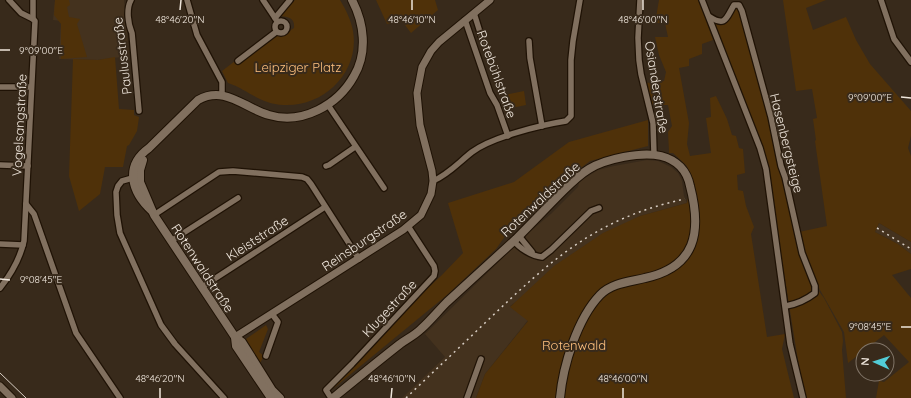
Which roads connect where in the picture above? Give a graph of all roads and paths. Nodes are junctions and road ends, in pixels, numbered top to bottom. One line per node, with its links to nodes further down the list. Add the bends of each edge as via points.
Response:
1 (9, 0): 15 (street, via 21,13)
2 (33, 0): 15 (street, Vogelsangstraße)
3 (131, 0): 27 (street, Paulusstraße, via 128,4 129,28 132,33)
4 (187, 0): 25 (street, via 198,35 222,82)
5 (263, 0): 16 (street)
6 (290, 0): 16 (street)
7 (352, 0): 26 (main road, via 361,22 362,53 358,70 352,80)
8 (490, 0): 13 (street, Reinsburgstraße)
9 (580, 0): 28 (street, via 571,60 571,116 566,121)
10 (640, 0): 31 (street, Osianderstraße, via 638,48 641,74 653,123)
11 (702, 0): 14 (street, Hasenbergsteige)
12 (881, 0): 22 (street, via 894,39)
13 (474, 13): 17 (street, Reinsburgstraße); 20 (street)
14 (710, 17): 51 (street, Hasenbergsteige, via 766,169); 51 (street, Hasenbergsteige, via 721,22 734,5 739,5 742,11 802,253 815,286 815,293 801,303)
15 (33, 19): 24 (street, Vogelsangstraße, via 35,21)
16 (276, 20): 18 (street); 18 (street, via 286,23 287,29 282,33)
17 (465, 20): 29 (street, Rotebühlstraße); 36 (street, Reinsburgstraße, via 431,51 419,77 417,92 420,125)
18 (276, 32): 21 (street)
19 (529, 41): 28 (street)
20 (484, 45)
21 (238, 61)
22 (911, 62)
23 (0, 87): 24 (street)
24 (31, 87): 33 (street, Vogelsangstraße)
25 (222, 94): 26 (main road, via 268,115 282,117 306,115); 35 (main road, via 198,100 149,148)
26 (328, 105): 30 (street)
27 (139, 111)
28 (542, 126): 29 (street)
29 (508, 136): 36 (street, via 476,149)
30 (356, 147): 34 (street); 37 (street)
31 (654, 154): 44 (main road, Rotenwaldstraße, via 615,160 587,170); 65 (main road, Rotenwaldstraße, via 672,160 687,176 695,211 694,238 686,254 670,270 614,286 600,296 589,309 572,347 563,375)
32 (0, 165): 33 (street)
33 (28, 166): 39 (street, Vogelsangstraße)
34 (326, 166)
35 (136, 176): 42 (main road, Rotenwaldstraße); 60 (street, via 122,181 116,192 120,232 161,325)
36 (433, 182): 43 (street, Reinsburgstraße, via 431,194 421,215)
37 (384, 188)
38 (238, 198): 45 (street)
39 (26, 204): 47 (street, Vogelsangstraße); 59 (street, via 34,214 76,334)
40 (325, 207): 42 (street, via 311,184 302,177 233,171 219,172); 48 (street); 50 (street, Kleiststraße)
41 (599, 208): 44 (street, via 591,211 544,256 536,256)
42 (153, 213): 45 (main road, Rotenwaldstraße)
43 (408, 226): 48 (street, Reinsburgstraße); 63 (street, Klugestraße, via 434,266 434,276 329,385 326,390)
44 (516, 238): 63 (main road, Rotenwaldstraße, via 421,329)
45 (171, 241): 50 (main road, Rotenwaldstraße)
46 (0, 244): 47 (street)
47 (23, 245): 49 (street, Vogelsangstraße, via 16,266)
48 (359, 259): 52 (street, Reinsburgstraße)
49 (0, 288)
50 (202, 288): 53 (main road, Rotenwaldstraße)
51 (786, 306): 66 (street, Hasenbergsteige, via 790,344)
52 (272, 314): 53 (street, Reinsburgstraße); 54 (street, via 278,322)
53 (235, 337): 56 (main road, Rotenwaldstraße, via 236,346)
54 (266, 356)
55 (481, 359): 64 (street)
56 (262, 380): 61 (main road, Rotenwaldstraße); 62 (main road, Rotenwaldstraße)
57 (0, 386): 58 (street)
58 (12, 398)
59 (120, 398)
60 (224, 398)
61 (271, 398)
62 (280, 398)
63 (332, 398)
64 (467, 398)
65 (560, 398)
66 (802, 398)

